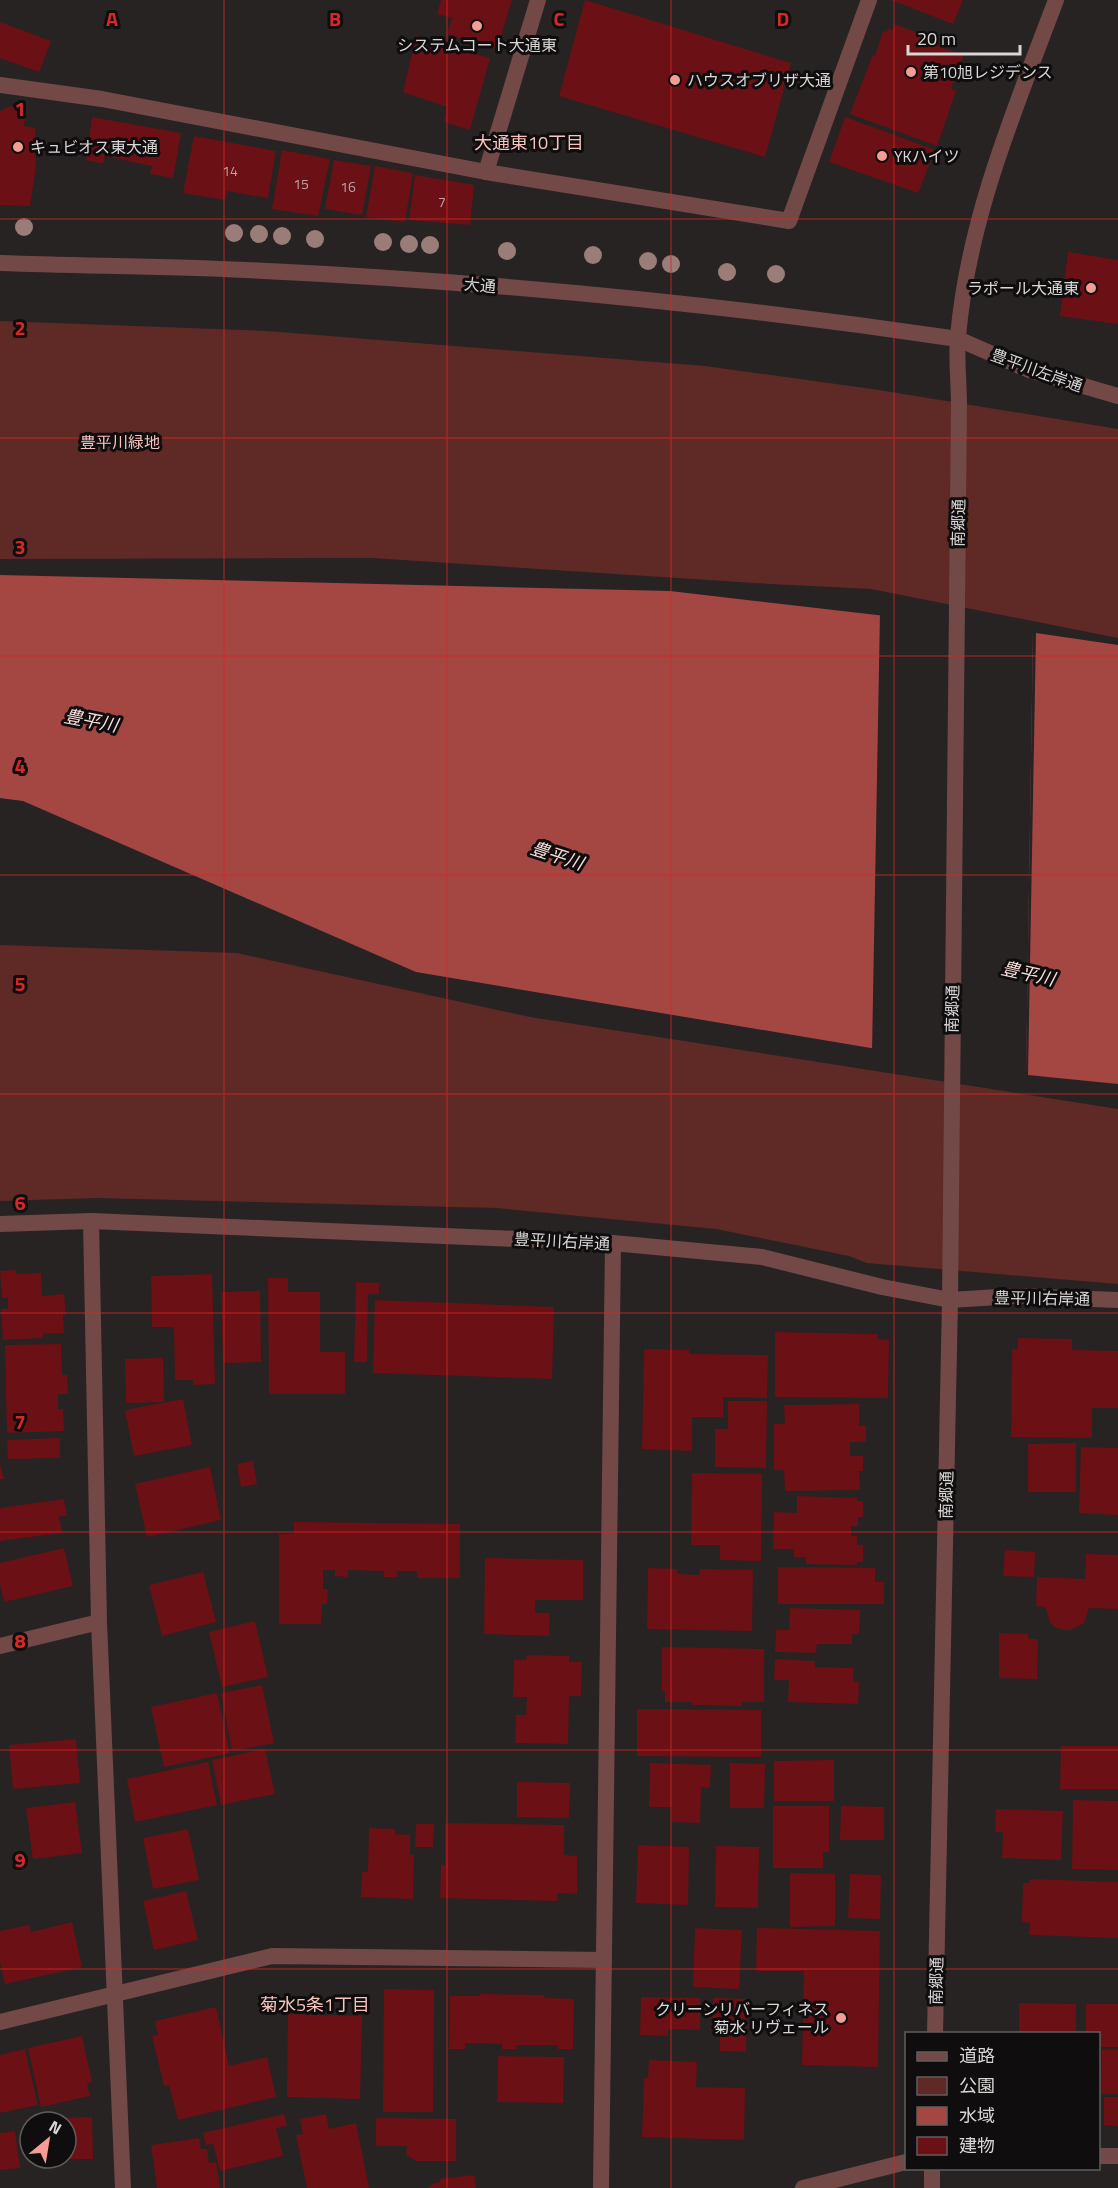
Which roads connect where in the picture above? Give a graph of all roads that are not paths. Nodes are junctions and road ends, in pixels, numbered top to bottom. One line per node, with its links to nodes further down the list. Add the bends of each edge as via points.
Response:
1 (538, 0): 5 (street)
2 (868, 0): 5 (street, via 789,221)
3 (1056, 0): 7 (street, 南郷通, via 980,216 965,282)
4 (0, 85): 5 (street, via 102,99)
5 (486, 172)
6 (0, 263): 7 (street, 大通, via 245,270 465,283 717,307)
7 (958, 339): 8 (street, 豊平川左岸通, via 1029,370); 12 (street, 南郷通)
8 (1118, 396)
9 (91, 1221): 10 (street, 豊平川右岸通); 11 (street, 豊平川右岸通); 14 (street)
10 (0, 1224)
11 (613, 1243): 12 (street, 豊平川右岸通, via 762,1257); 16 (street)
12 (950, 1300): 13 (street, 豊平川右岸通, via 1014,1296); 19 (street, 南郷通)
13 (1118, 1300)
14 (99, 1622): 15 (street); 17 (street)
15 (0, 1646)
16 (604, 1960): 17 (street, via 272,1956); 25 (street)
17 (114, 1993): 18 (street); 24 (street)
18 (0, 2022)
19 (934, 2032)
20 (1100, 2156): 21 (street)
21 (1118, 2156)
22 (905, 2162): 26 (street)
23 (932, 2170): 27 (street)
24 (123, 2188)
25 (601, 2188)
26 (803, 2188)
27 (932, 2188)

